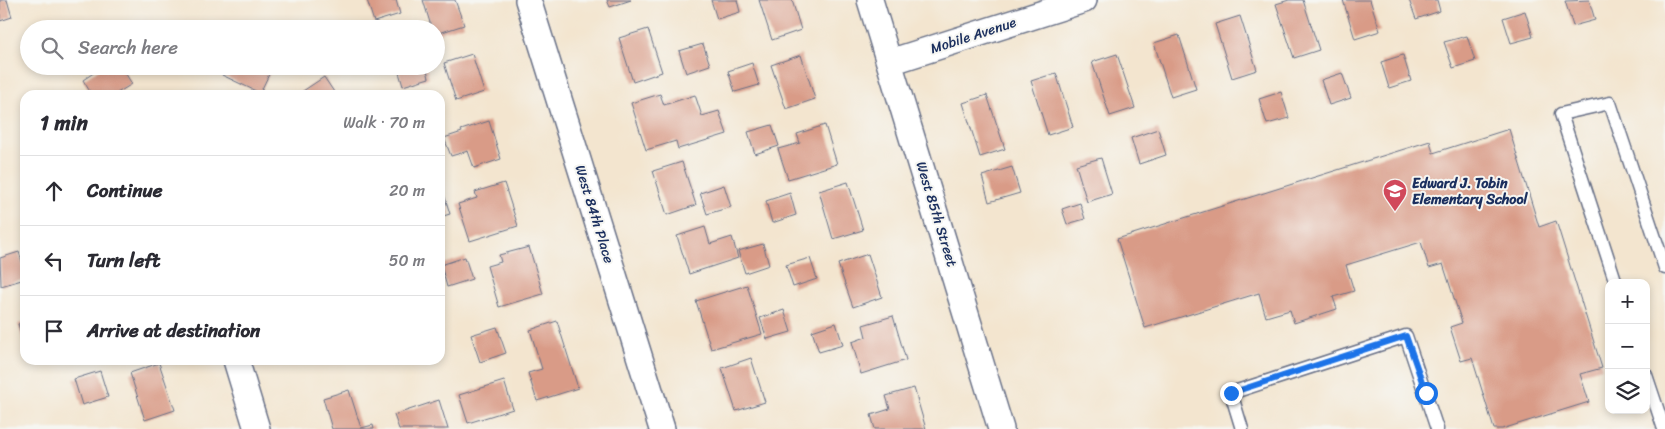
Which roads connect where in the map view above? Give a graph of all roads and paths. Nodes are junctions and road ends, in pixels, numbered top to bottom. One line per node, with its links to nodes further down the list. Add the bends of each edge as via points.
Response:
1 (528, 0): 11 (street, West 84th Place)
2 (870, 0): 4 (street, West 85th Street)
3 (1084, 0): 4 (street, Mobile Avenue)
4 (890, 62): 12 (street, West 85th Street)
5 (1665, 268): 6 (lane, via 1610,103 1561,114)
6 (1615, 279)
7 (238, 365): 10 (street)
8 (1650, 384): 9 (lane)
9 (1662, 410): 15 (lane)
10 (257, 429)
11 (662, 429)
12 (1001, 429)
13 (1242, 429): 14 (lane, via 1231,393 1406,336)
14 (1438, 429)
15 (1664, 429)

